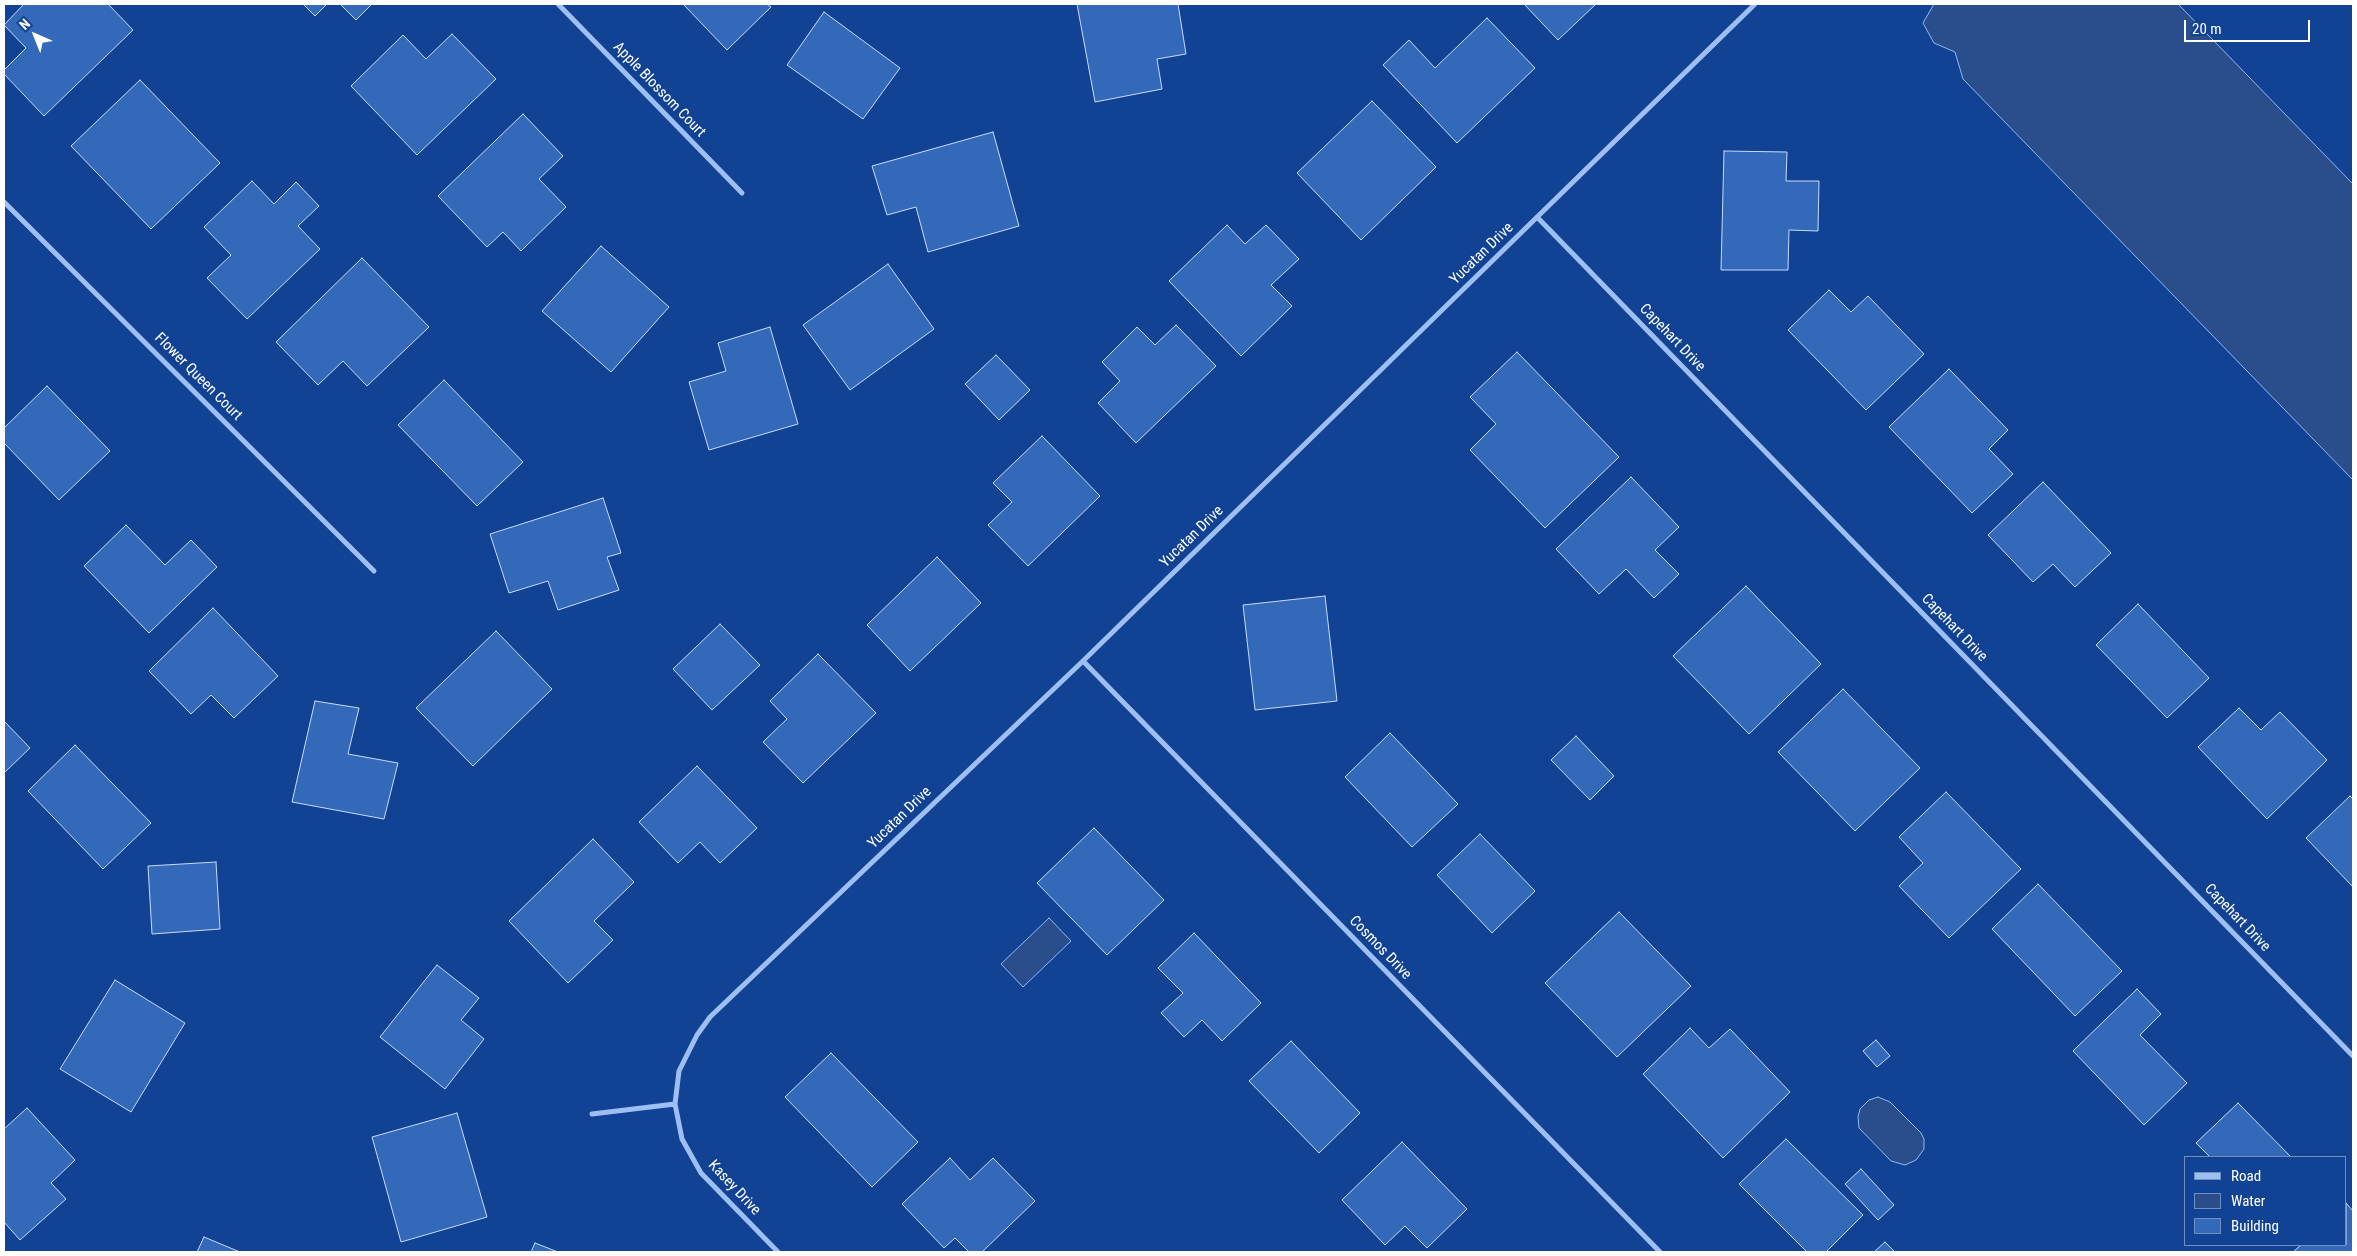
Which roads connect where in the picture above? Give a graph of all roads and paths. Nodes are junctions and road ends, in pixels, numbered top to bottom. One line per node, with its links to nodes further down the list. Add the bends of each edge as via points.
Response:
1 (558, 4): 3 (street, Apple Blossom Court)
2 (1755, 4): 5 (street, Yucatan Drive)
3 (742, 193)
4 (4, 202): 6 (street, Flower Queen Court)
5 (1537, 218): 7 (street, Yucatan Drive); 8 (street, Capehart Drive)
6 (374, 571)
7 (1083, 661): 9 (street, Yucatan Drive, via 710,1017 679,1071); 12 (street, Cosmos Drive)
8 (2353, 1056)
9 (675, 1104): 10 (street); 11 (street, Kasey Drive, via 682,1139 701,1173)
10 (592, 1114)
11 (778, 1252)
12 (1660, 1252)

